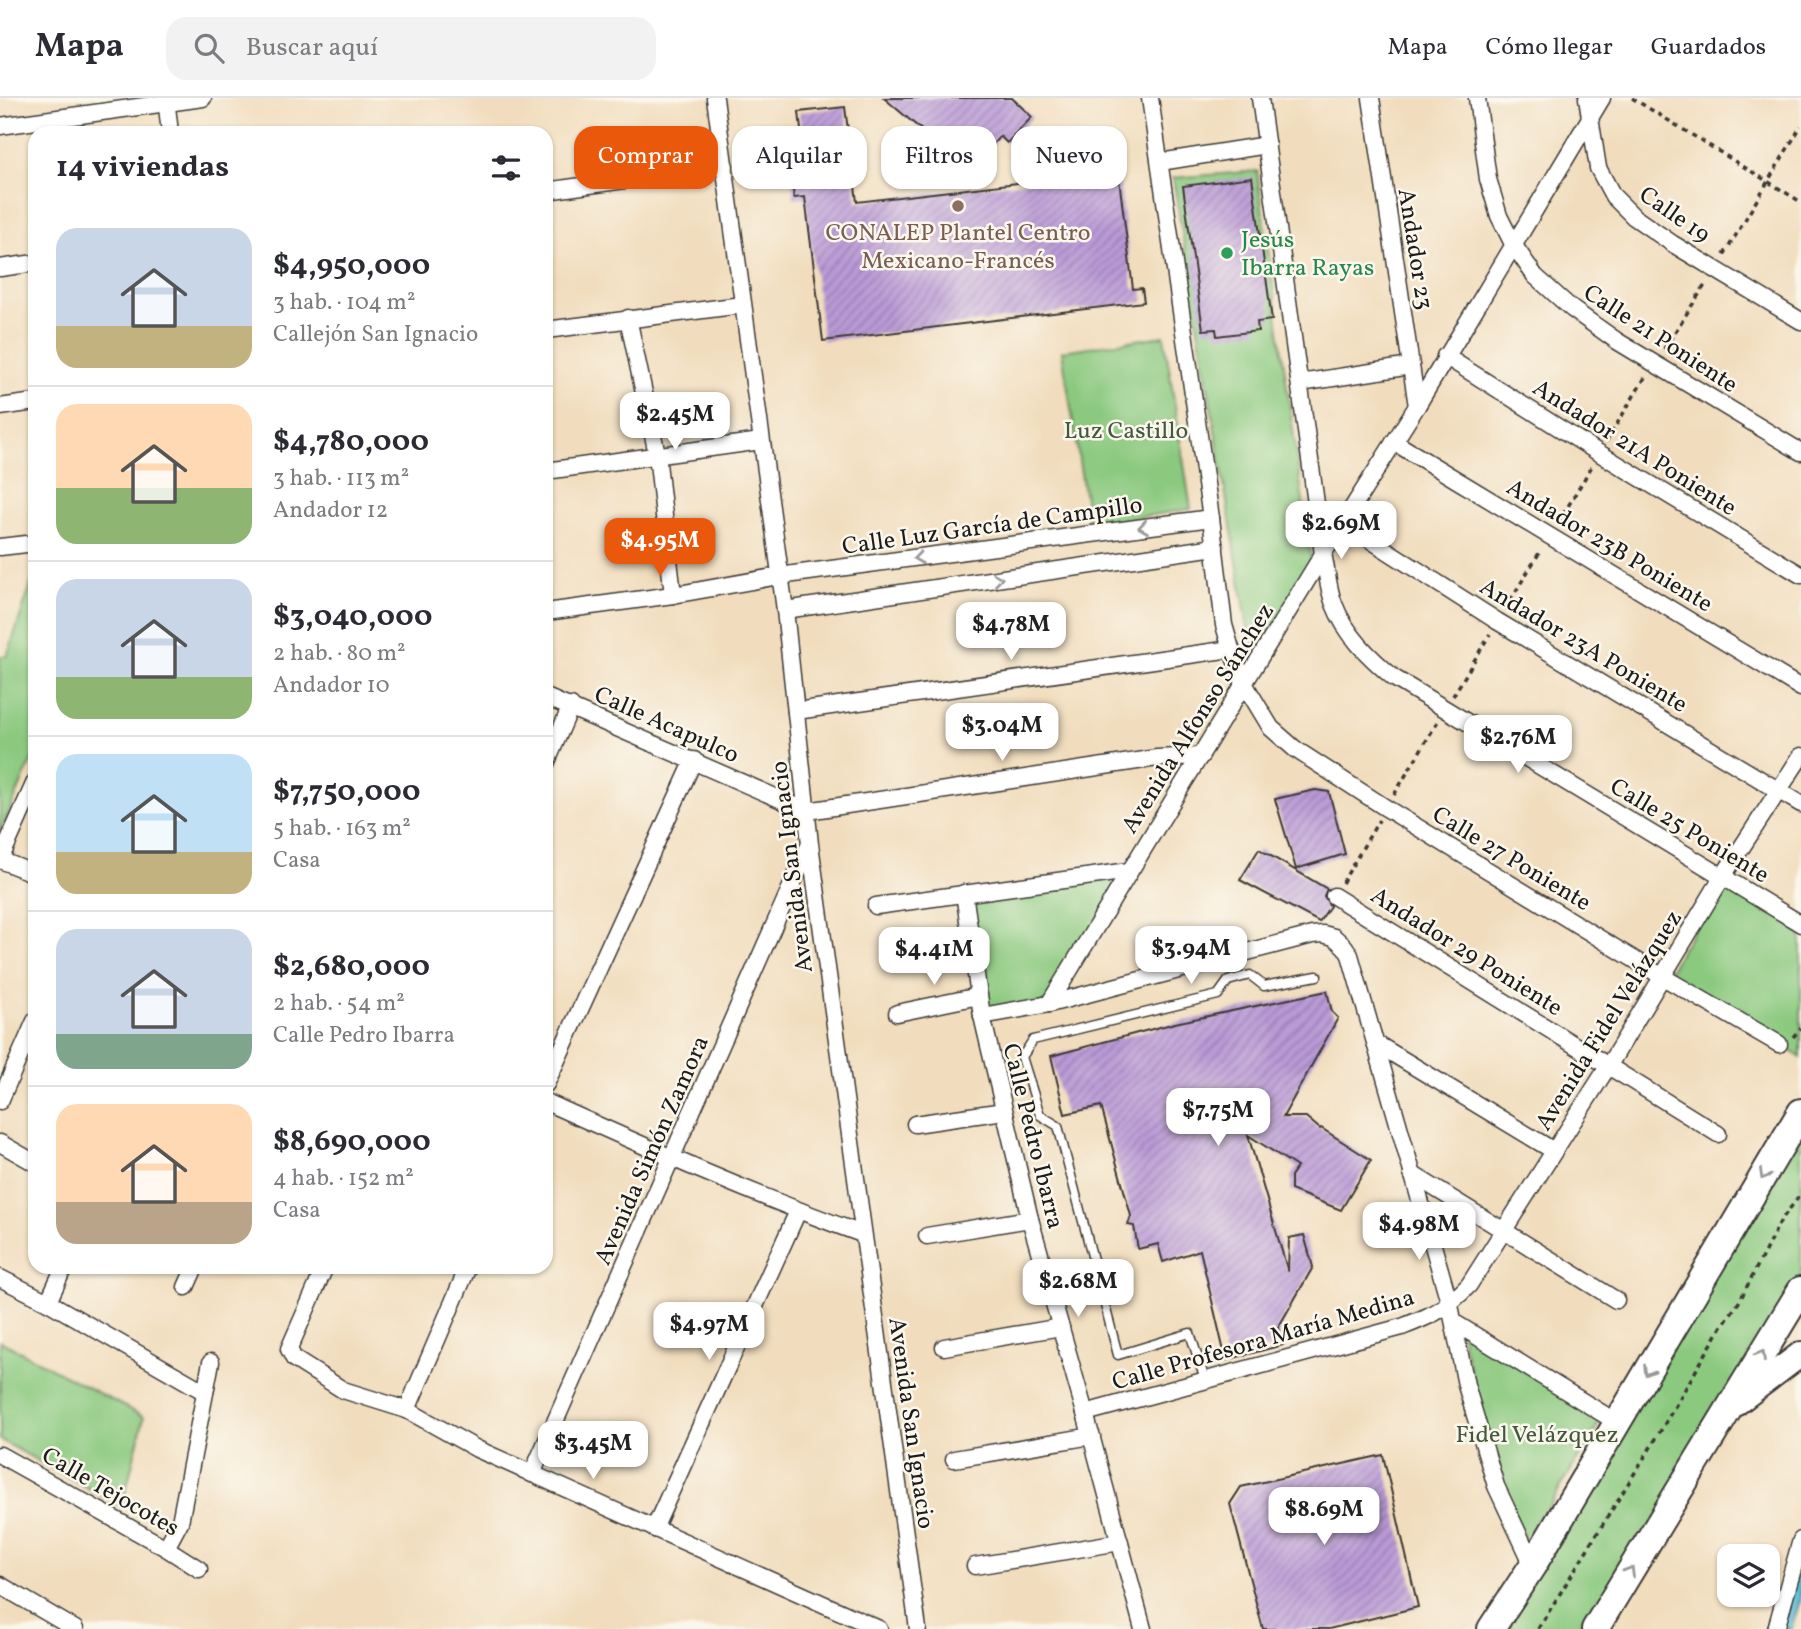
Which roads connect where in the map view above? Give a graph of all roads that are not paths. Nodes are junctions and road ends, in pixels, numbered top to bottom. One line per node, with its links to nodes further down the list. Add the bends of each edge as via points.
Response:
1 (203, 98): 9 (street)
2 (715, 98): 15 (street, Avenida San Ignacio)
3 (1150, 98): 14 (street, Calle 27 Poniente)
4 (1260, 98): 13 (street, Calle 25 Poniente)
5 (1371, 98): 25 (street, Andador 23)
6 (1477, 98): 17 (street, Calle 21 Poniente, via 1489,178 1499,216)
7 (1587, 98): 10 (street, Calle 19)
8 (1602, 98): 10 (street, Avenida Alfonso Sánchez)
9 (166, 100): 11 (street); 12 (street)
10 (1590, 118): 17 (street, Avenida Alfonso Sánchez); 22 (street, Calle 19, via 1598,168 1613,196 1634,217)
11 (0, 126)
12 (169, 126)
13 (1267, 145): 14 (street); 26 (street, Calle 25 Poniente)
14 (1160, 162): 35 (street, Calle 27 Poniente)
15 (725, 166): 16 (street); 20 (street, Avenida San Ignacio)
16 (553, 190)
17 (1513, 244): 24 (street, Avenida Alfonso Sánchez); 32 (street, Calle 21 Poniente, via 1535,276 1572,309 1644,359)
18 (28, 264): 19 (street)
19 (0, 268)
20 (742, 306): 21 (street); 30 (street, Avenida San Ignacio)
21 (628, 318): 23 (street); 33 (street)
22 (1801, 321)
23 (553, 329)
24 (1446, 356): 28 (street, Avenida Alfonso Sánchez); 41 (street, Andador 21A Poniente)
25 (1411, 366): 26 (street); 28 (street, Andador 23)
26 (1300, 383): 40 (street, Calle 25 Poniente)
27 (28, 403): 29 (street)
28 (1417, 406): 31 (street, Avenida Alfonso Sánchez)
29 (0, 407)
30 (761, 441): 33 (street); 42 (street, Avenida San Ignacio)
31 (1394, 442): 36 (street, Avenida Alfonso Sánchez); 48 (street, Andador 23B Poniente)
32 (1801, 452)
33 (657, 454): 34 (street); 43 (street)
34 (553, 470)
35 (1211, 518): 39 (street, Calle 27 Poniente); 42 (street, Calle Luz García de Campillo, one-way to 42)
36 (1344, 523): 40 (street, Avenida Alfonso Sánchez); 56 (street, Andador 23A Poniente, via 1497,621)
37 (28, 544): 38 (street)
38 (0, 547)
39 (1215, 547): 44 (street, one-way to 39); 46 (street, Calle 27 Poniente)
40 (1324, 554): 47 (street, Avenida Alfonso Sánchez); 64 (street, Calle 25 Poniente, via 1334,604 1353,638 1386,671)
41 (1801, 575)
42 (779, 576): 43 (street, Calle Luz García de Campillo); 44 (street, Avenida San Ignacio)
43 (673, 594): 45 (street, Calle Luz García de Campillo)
44 (785, 610): 51 (street, Avenida San Ignacio)
45 (553, 611)
46 (1231, 649): 47 (street, Calle 27 Poniente); 51 (street)
47 (1245, 684): 54 (street, Avenida Alfonso Sánchez); 70 (street, Calle 27 Poniente, via 1272,728 1295,749)
48 (1801, 688)
49 (553, 700): 50 (street, Calle Acapulco)
50 (571, 706): 52 (street); 55 (street, Calle Acapulco)
51 (796, 710): 59 (street, Avenida San Ignacio)
52 (553, 748)
53 (1801, 756): 56 (street, Avenida Fidel Velázquez)
54 (1201, 757): 59 (street, via 1157,758); 63 (street, Avenida Alfonso Sánchez)
55 (694, 760): 59 (street, Calle Acapulco); 79 (street)
56 (1780, 790): 58 (street, Andador 23A Poniente); 64 (street, Avenida Fidel Velázquez)
57 (28, 798): 61 (street)
58 (1801, 804)
59 (807, 811): 60 (street, Avenida San Ignacio)
60 (810, 844): 89 (street, Avenida Simón Zamora); 94 (street, Avenida San Ignacio)
61 (0, 860): 62 (street)
62 (28, 871)
63 (1129, 871): 65 (street); 72 (street, Avenida Alfonso Sánchez)
64 (1723, 876): 68 (street, Calle 25 Poniente); 70 (street, Avenida Fidel Velázquez)
65 (964, 893): 67 (street); 71 (street, Calle Pedro Ibarra)
66 (1334, 896): 78 (street, Andador 29 Poniente)
67 (876, 906)
68 (1801, 924)
69 (1317, 976): 111 (lane, via 1264,986 1250,975 1228,981 1217,995 1033,1040 1022,1057 1040,1115 1058,1126 1118,1355 1190,1333)
70 (1664, 977): 77 (street, Calle 27 Poniente); 78 (street, Avenida Fidel Velázquez)
71 (979, 996): 73 (street); 74 (street, Calle Pedro Ibarra)
72 (1049, 1004): 74 (street); 76 (street, via 1323,934 1334,937 1350,955)
73 (897, 1013)
74 (982, 1016): 82 (street, Calle Pedro Ibarra)
75 (28, 1037): 80 (street)
76 (1377, 1044): 87 (street); 90 (street)
77 (1779, 1044)
78 (1609, 1065): 85 (street, Andador 29 Poniente); 87 (street, Avenida Fidel Velázquez)
79 (553, 1069)
80 (0, 1101)
81 (553, 1105): 89 (street)
82 (1004, 1111): 84 (street); 92 (street, Calle Pedro Ibarra)
83 (1801, 1112): 116 (highway, one-way to 116)
84 (915, 1124)
85 (1718, 1134)
86 (0, 1143): 88 (street)
87 (1554, 1151): 93 (street, Avenida Fidel Velázquez)
88 (28, 1159)
89 (672, 1159): 91 (street); 120 (street, Avenida Simón Zamora)
90 (1412, 1174): 93 (street); 105 (street)
91 (798, 1211): 94 (street); 121 (street)
92 (1030, 1219): 95 (street); 107 (street, Calle Pedro Ibarra)
93 (1502, 1231): 103 (street); 105 (street, Avenida Fidel Velázquez, via 1469,1286)
94 (862, 1234): 131 (street, Avenida San Ignacio)
95 (927, 1236)
96 (61, 1274): 104 (street)
97 (192, 1274): 101 (street)
98 (322, 1274): 114 (street, via 290,1354 343,1390)
99 (465, 1274): 114 (street)
100 (2, 1285): 104 (street)
101 (186, 1287)
102 (1801, 1290): 113 (highway, one-way to 102)
103 (1616, 1300)
104 (48, 1302): 112 (street)
105 (1450, 1305): 106 (street); 111 (street, Calle Profesora María Medina, via 1402,1327)
106 (1455, 1323): 116 (street); 125 (street, via 1466,1385 1496,1486)
107 (1061, 1327): 108 (street); 115 (street, Calle Pedro Ibarra)
108 (944, 1347)
109 (1801, 1354): 113 (main road)
110 (211, 1362): 112 (street)
111 (1205, 1380): 115 (street, Calle Profesora María Medina)
112 (205, 1392): 124 (street, via 180,1521)
113 (1728, 1409): 134 (highway, one-way to 113)
114 (407, 1410): 120 (street)
115 (1085, 1413): 117 (street, Calle Pedro Ibarra)
116 (1618, 1423): 125 (highway)
117 (1092, 1436): 119 (street); 123 (street, Calle Pedro Ibarra)
118 (0, 1454): 124 (street, Calle Tejocotes)
119 (954, 1459)
120 (532, 1474): 121 (street)
121 (654, 1529): 130 (street)
122 (1801, 1540): 135 (street)
123 (1120, 1542): 126 (street); 132 (street, Calle Pedro Ibarra)
124 (166, 1548): 127 (street, Calle Tejocotes)
125 (1533, 1565): 133 (highway)
126 (975, 1566)
127 (200, 1569)
128 (0, 1586): 129 (street)
129 (75, 1629)
130 (879, 1629)
131 (918, 1629)
132 (1143, 1629)
133 (1491, 1629)
134 (1595, 1629)
135 (1776, 1629)

